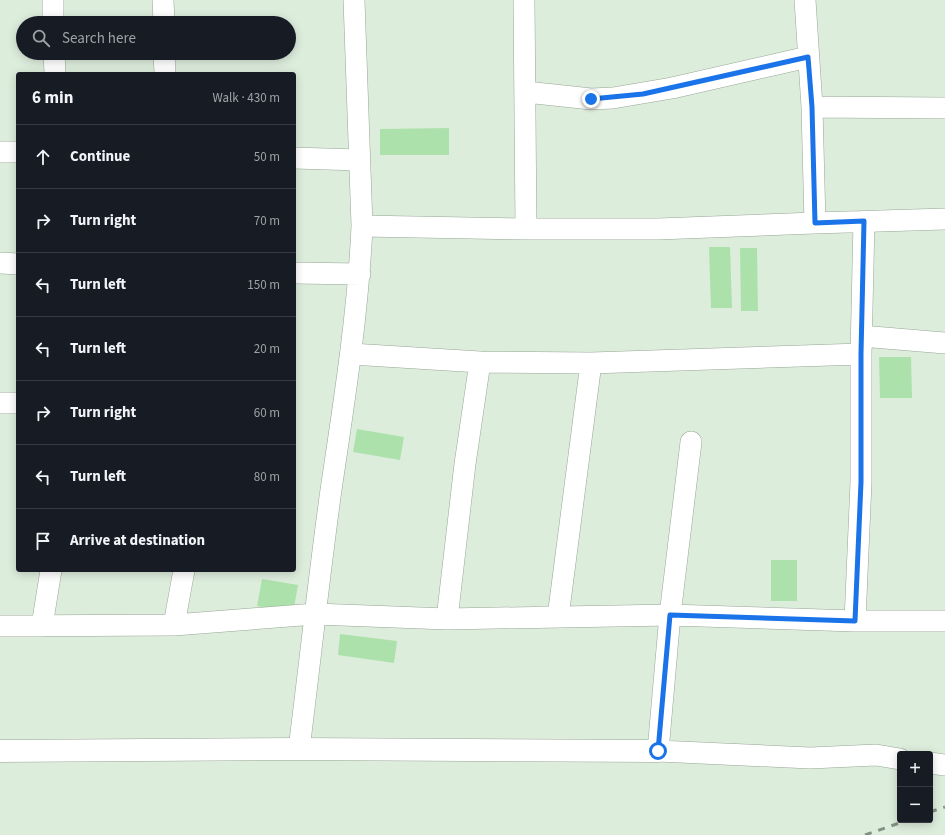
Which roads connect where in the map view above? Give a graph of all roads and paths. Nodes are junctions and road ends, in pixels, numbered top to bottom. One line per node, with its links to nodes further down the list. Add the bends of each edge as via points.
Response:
1 (53, 0): 6 (street)
2 (164, 0): 7 (street)
3 (354, 0): 19 (street)
4 (524, 0): 13 (street)
5 (805, 0): 8 (street)
6 (54, 16)
7 (164, 16)
8 (808, 57): 13 (street, via 672,88 613,98 591,99); 14 (street)
9 (54, 60): 11 (street)
10 (164, 60): 12 (street)
11 (55, 72)
12 (164, 72)
13 (526, 92): 24 (street)
14 (812, 107): 15 (street); 22 (street)
15 (945, 108)
16 (0, 152): 17 (street)
17 (16, 152)
18 (296, 158): 19 (street)
19 (359, 160): 23 (street)
20 (945, 219): 21 (street)
21 (864, 221): 22 (street); 30 (street)
22 (815, 223): 24 (street, via 658,229)
23 (362, 226): 24 (street); 28 (street)
24 (526, 229)
25 (0, 263): 26 (street)
26 (16, 264)
27 (296, 272): 28 (street)
28 (360, 274): 31 (street)
29 (945, 343): 30 (street)
30 (861, 345): 33 (street); 44 (street, via 861,482)
31 (352, 354): 32 (street); 39 (street)
32 (480, 362): 33 (street); 42 (street)
33 (591, 363): 41 (street)
34 (0, 403): 35 (street)
35 (16, 404)
36 (691, 442): 40 (street)
37 (51, 572): 47 (street)
38 (184, 572): 45 (street)
39 (315, 614): 42 (street); 45 (street); 48 (street)
40 (670, 615): 41 (street); 44 (street); 50 (street)
41 (558, 617): 42 (street)
42 (447, 619)
43 (945, 620): 44 (street)
44 (855, 621)
45 (174, 625): 47 (street)
46 (0, 626): 47 (street)
47 (42, 626)
48 (299, 748): 49 (street); 50 (street)
49 (0, 751)
50 (658, 751): 51 (street, via 810,758 876,755)
51 (897, 758)
52 (933, 763): 53 (street)
53 (945, 765)

